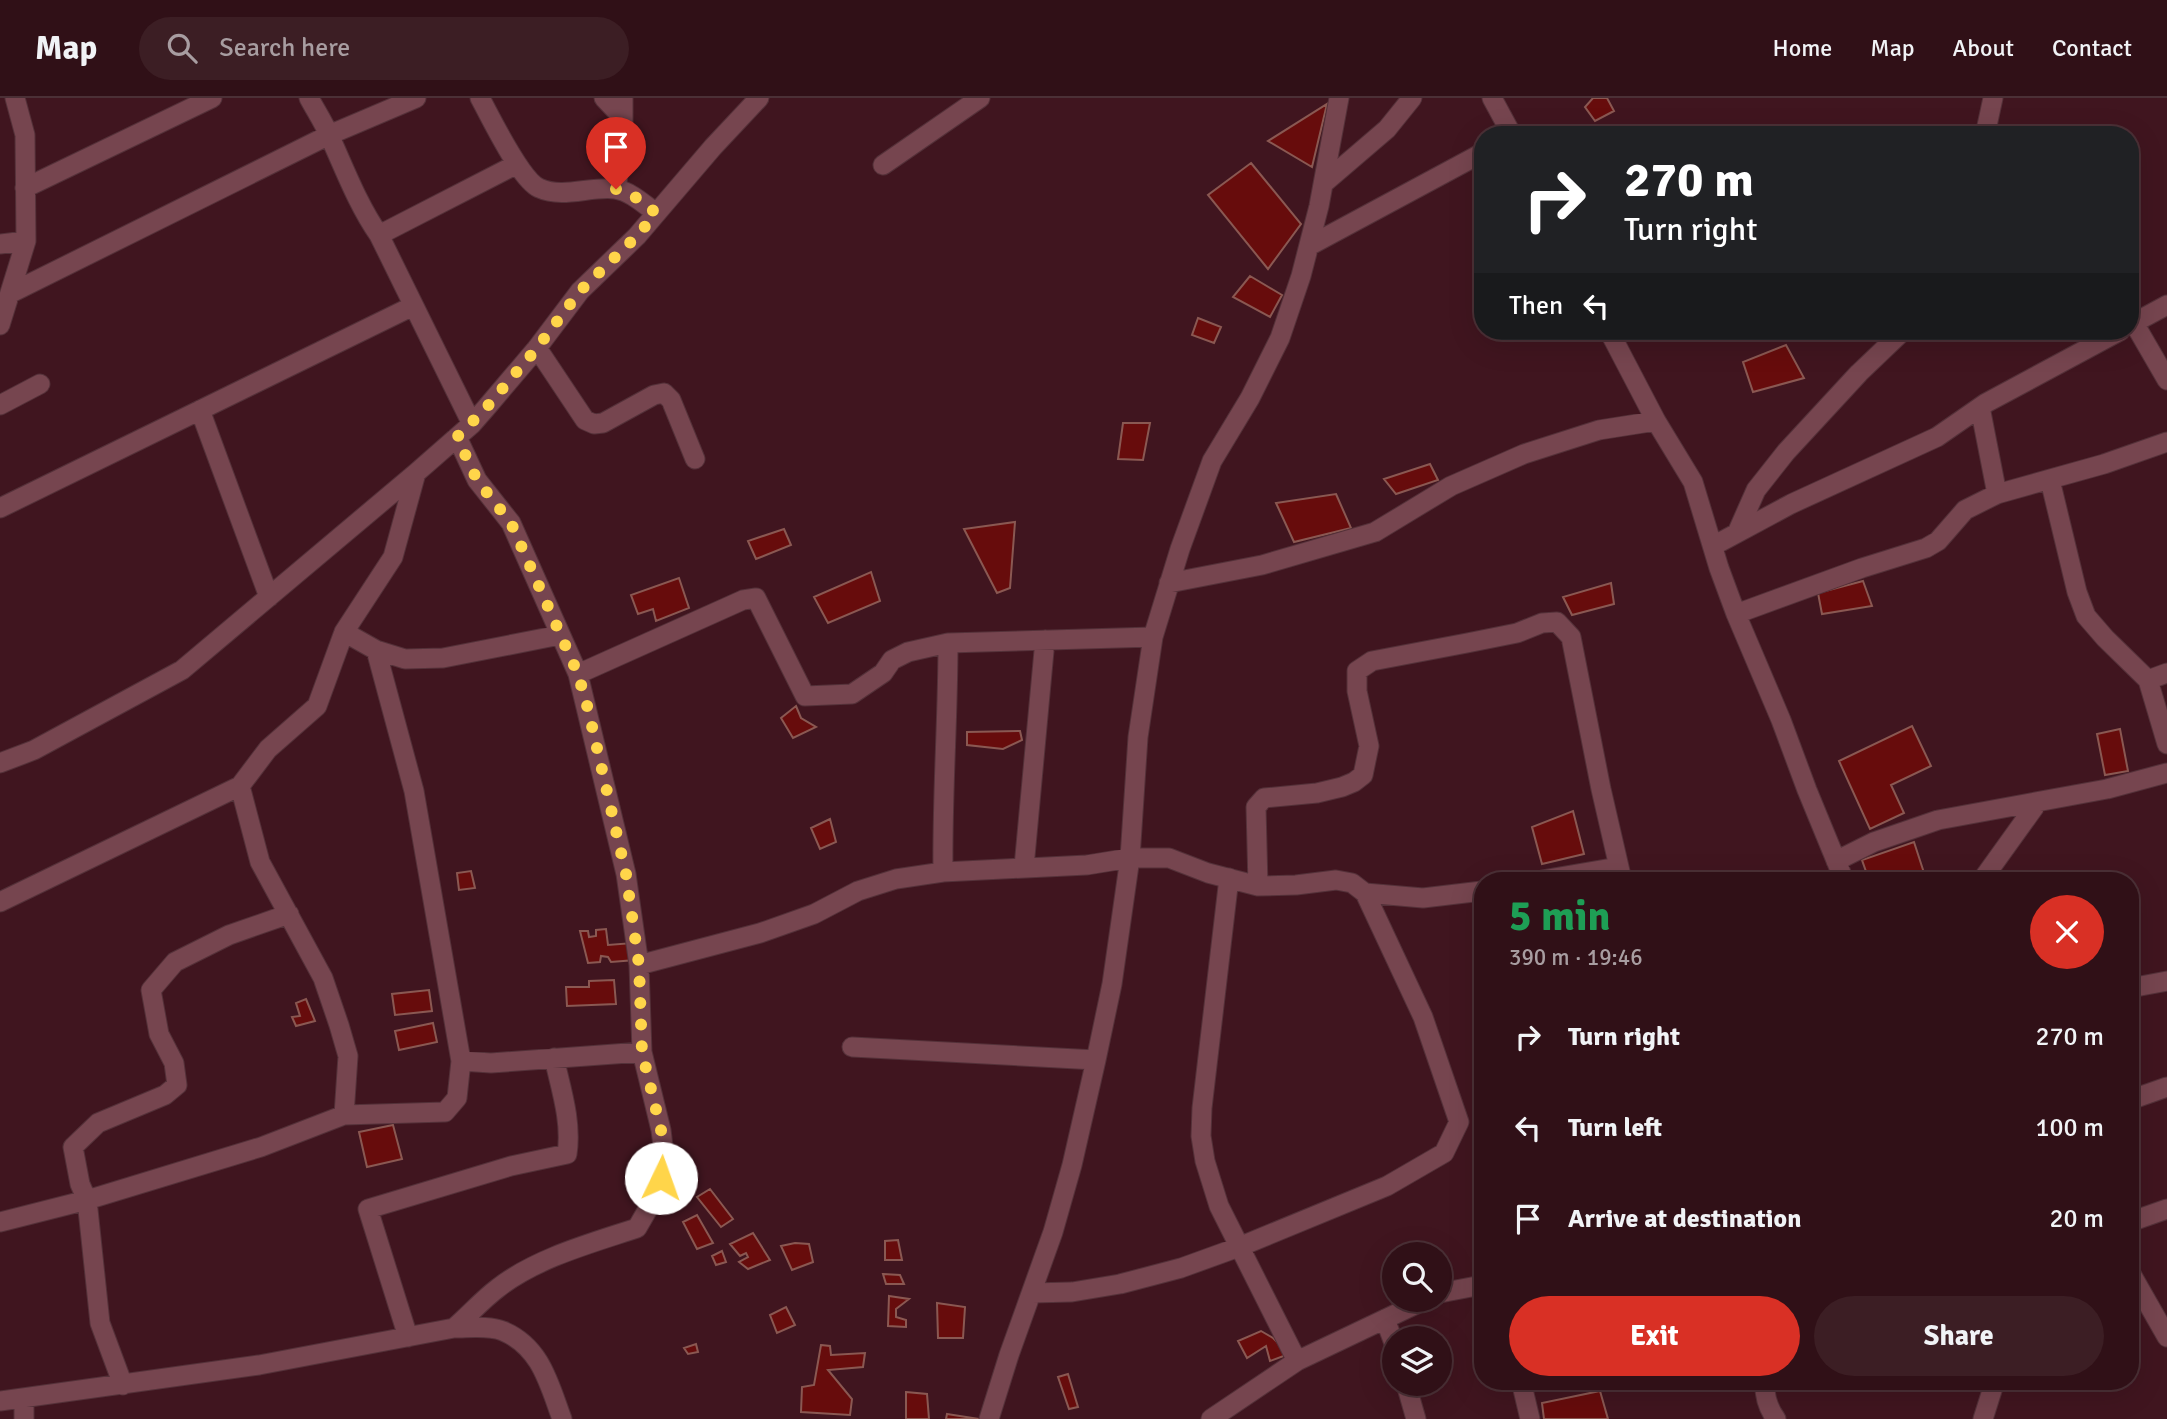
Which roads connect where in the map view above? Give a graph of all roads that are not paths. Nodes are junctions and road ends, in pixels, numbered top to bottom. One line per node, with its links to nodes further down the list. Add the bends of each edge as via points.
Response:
1 (15, 98): 21 (street, via 25,135)
2 (212, 98): 21 (street)
3 (309, 98): 16 (street)
4 (416, 98): 16 (street)
5 (480, 98): 18 (street)
6 (604, 98): 13 (street)
7 (759, 98): 23 (street)
8 (980, 98): 19 (street)
9 (1339, 98): 20 (street)
10 (1412, 98): 20 (street, via 1387,129)
11 (1492, 98): 14 (street)
12 (1993, 98): 15 (street)
13 (622, 107): 22 (street)
14 (1507, 126)
15 (1987, 126)
16 (329, 135): 24 (street); 28 (street)
17 (1474, 157): 27 (street)
18 (517, 164): 22 (street, via 538,187 563,193); 24 (street)
19 (883, 164)
20 (1324, 183): 27 (street)
21 (25, 188): 25 (street)
22 (616, 189): 23 (street)
23 (656, 213): 37 (street, via 580,291)
24 (379, 235): 30 (street)
25 (26, 241): 26 (street); 28 (street)
26 (0, 244)
27 (1309, 246): 53 (street, via 1280,338 1212,461)
28 (11, 293): 32 (street)
29 (2167, 304): 31 (street)
30 (413, 306): 42 (street); 44 (street)
31 (2139, 320)
32 (0, 325)
33 (1614, 340): 43 (street)
34 (1894, 340): 51 (street, via 1786,452 1756,490)
35 (2102, 340): 41 (street)
36 (2138, 340): 38 (street)
37 (537, 348): 44 (street); 46 (street, via 585,420 594,424 664,393)
38 (2167, 380)
39 (40, 384): 40 (street)
40 (0, 405)
41 (1980, 407): 49 (street); 51 (street, via 1937,437)
42 (200, 410): 50 (street); 54 (street)
43 (1656, 421): 52 (street, via 1693,482); 53 (street, via 1599,430 1524,454 1451,486 1375,533 1262,565)
44 (464, 430): 47 (street); 57 (street, via 477,480 511,523)
45 (2167, 442): 48 (street)
46 (695, 458)
47 (416, 473): 54 (street); 56 (street, via 393,558)
48 (2050, 480): 49 (street); 64 (street, via 2086,616)
49 (1997, 494): 55 (street, via 1965,510 1926,548)
50 (0, 508)
51 (1738, 533): 52 (street)
52 (1713, 546): 55 (street)
53 (1170, 583): 58 (street)
54 (269, 597): 66 (street, via 182,670 34,750)
55 (1736, 614): 71 (street)
56 (344, 632): 61 (street); 68 (street, via 317,706 268,750)
57 (560, 635): 61 (street, via 443,658 405,659); 63 (street)
58 (1153, 637): 59 (street); 70 (street, via 1138,737)
59 (1045, 640): 60 (street); 72 (street)
60 (948, 643): 63 (street, via 892,660 883,673 852,694 805,696 756,598); 73 (street)
61 (376, 650): 90 (street, via 414,791)
62 (2167, 673): 64 (street)
63 (578, 674): 83 (street, via 626,874)
64 (2148, 680): 65 (street)
65 (2167, 744)
66 (0, 763)
67 (2167, 774): 69 (street)
68 (240, 786): 81 (street); 82 (street, via 260,862)
69 (2038, 802): 71 (street, via 1938,820); 76 (street)
70 (1129, 859): 72 (street); 77 (street, via 1169,858); 89 (street, via 1112,985)
71 (1836, 861): 75 (street)
72 (1024, 867): 73 (street)
73 (943, 872): 83 (street, via 896,879 760,933)
74 (1620, 872): 78 (street, via 1571,637 1557,622 1373,661 1357,671 1369,746 1363,775 1342,787 1317,793 1265,798 1256,807)
75 (1841, 872)
76 (1988, 872)
77 (1229, 878): 78 (street); 98 (street, via 1201,1136 1219,1206)
78 (1258, 886): 80 (street, via 1336,880 1352,883)
79 (1474, 892): 80 (street, via 1423,898)
80 (1365, 893): 98 (street, via 1423,1017 1459,1122 1444,1153 1387,1186)
81 (0, 902)
82 (289, 914): 93 (street, via 323,978 348,1056); 94 (street, via 229,934 175,962 152,990 159,1034 174,1063 177,1085 98,1123 73,1147)
83 (639, 965): 87 (street)
84 (2167, 981): 85 (street)
85 (2139, 986)
86 (852, 1046): 89 (street)
87 (642, 1052): 88 (street); 106 (street, via 665,1162 656,1195 638,1228 527,1269 497,1288)
88 (554, 1058): 90 (street); 107 (street, via 565,1109 568,1154 510,1166 368,1209)
89 (1096, 1060): 102 (street, via 1054,1233)
90 (461, 1061): 93 (street, via 457,1098 445,1112)
91 (2167, 1087): 92 (street)
92 (2139, 1097)
93 (344, 1115): 94 (street, via 261,1147)
94 (87, 1200): 97 (street); 110 (street, via 100,1323)
95 (2167, 1209): 96 (street)
96 (2139, 1219)
97 (0, 1222)
98 (1239, 1247): 102 (street, via 1120,1284); 109 (street)
99 (1474, 1286): 101 (street)
100 (2139, 1288): 108 (street)
101 (1452, 1290)
102 (1032, 1293): 120 (street)
103 (1400, 1312): 104 (street)
104 (1385, 1319): 105 (street); 109 (street)
105 (1388, 1326)
106 (454, 1328): 107 (street); 119 (street, via 501,1330 526,1344 542,1365)
107 (408, 1337): 110 (street)
108 (2167, 1337)
109 (1297, 1361): 117 (street)
110 (123, 1385): 115 (street)
111 (1523, 1390): 122 (street)
112 (1765, 1390): 123 (street)
113 (1992, 1390): 124 (street)
114 (1409, 1396): 121 (street)
115 (24, 1398): 116 (street); 118 (street)
116 (0, 1401)
117 (1217, 1417)
118 (24, 1419)
119 (562, 1419)
120 (989, 1419)
121 (1416, 1419)
122 (1530, 1419)
123 (1776, 1419)
124 (1983, 1419)

